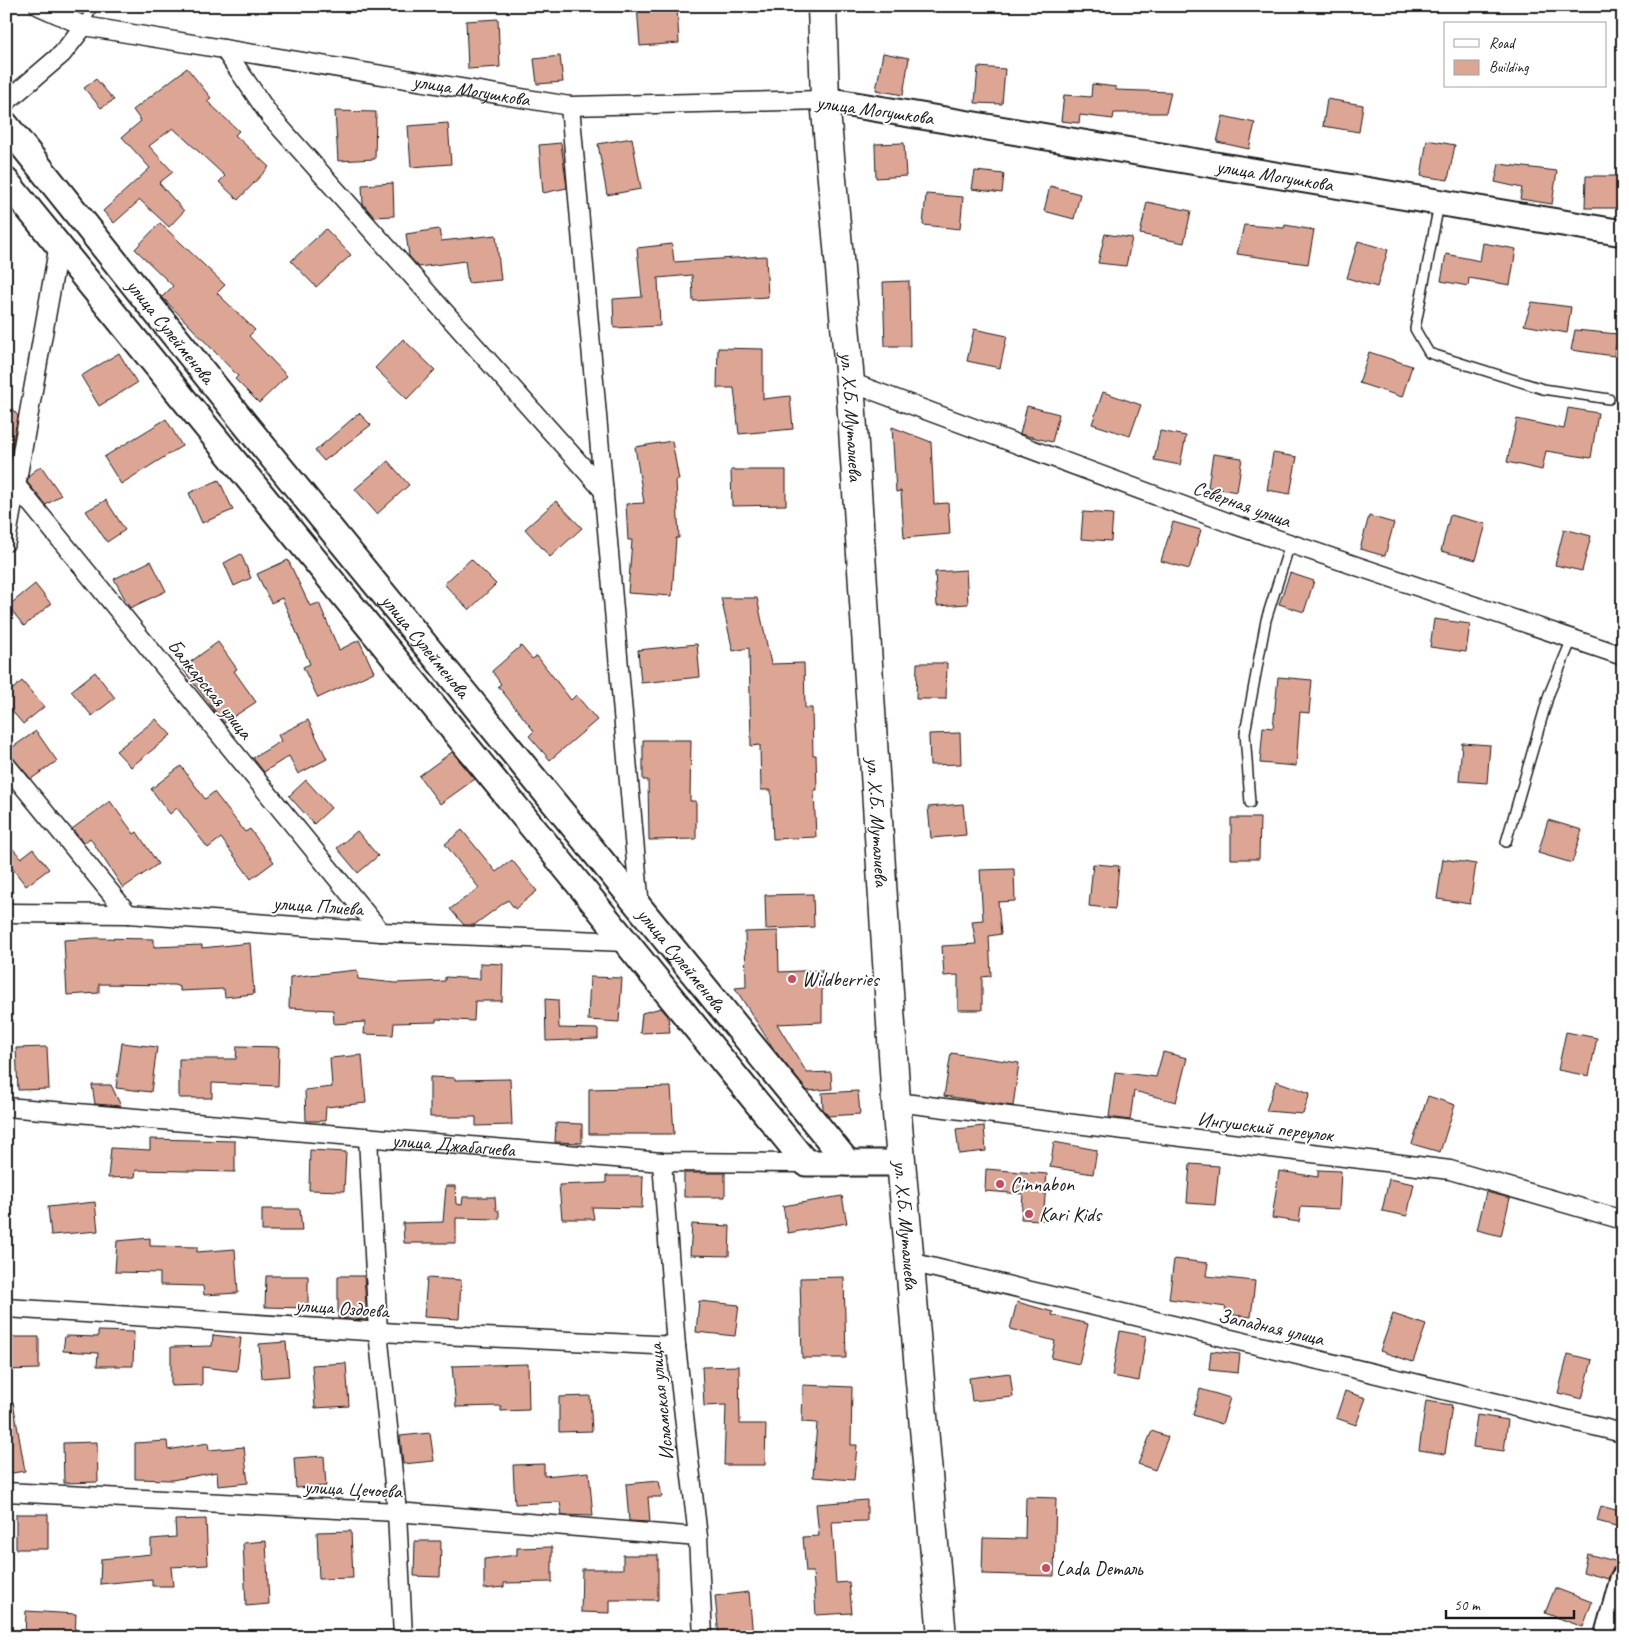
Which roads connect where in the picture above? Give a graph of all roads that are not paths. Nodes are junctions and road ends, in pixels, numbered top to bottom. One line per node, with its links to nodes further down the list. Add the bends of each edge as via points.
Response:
1 (39, 6): 4 (street, улица Могушкова)
2 (92, 6): 4 (lane)
3 (822, 6): 6 (main road, ул. Х.Б. Муталиева)
4 (84, 26): 5 (street, улица Могушкова); 7 (street, via 62,54)
5 (224, 49): 8 (street, улица Могушкова); 17 (street, via 270,116)
6 (825, 100): 8 (street, улица Могушкова); 11 (main road, улица Могушкова); 14 (main road, ул. Х.Б. Муталиева)
7 (6, 102)
8 (570, 106): 17 (street)
9 (6, 124): 25 (main road, улица Сулейменова, via 251,431)
10 (6, 181): 13 (main road, улица Сулейменова)
11 (1439, 204): 12 (main road, улица Могушкова); 15 (lane, via 1415,329 1428,353 1543,389)
12 (1623, 233)
13 (59, 244): 16 (street); 29 (main road, улица Сулейменова)
14 (850, 382): 19 (street, Северная улица); 30 (main road, ул. Х.Б. Муталиева)
15 (1609, 399)
16 (12, 480): 18 (street); 28 (street, Балкарская улица)
17 (604, 491): 25 (street)
18 (6, 542)
19 (1290, 544): 20 (street, Северная улица); 23 (lane, via 1266,620 1245,734)
20 (1572, 639): 21 (street, Северная улица); 24 (lane, via 1549,694)
21 (1623, 656)
22 (6, 765): 27 (street)
23 (1250, 803)
24 (1506, 842)
25 (640, 908): 35 (main road, улица Сулейменова)
26 (6, 913): 27 (street, улица Плиева)
27 (128, 914): 28 (street, улица Плиева)
28 (381, 932): 29 (street, улица Плиева)
29 (626, 942): 34 (main road, улица Сулейменова)
30 (896, 1102): 36 (main road, ул. Х.Б. Муталиева); 37 (street, Ингушский переулок, via 1450,1170)
31 (6, 1106): 32 (street, улица Джабагиева)
32 (368, 1137): 33 (street, улица Джабагиева); 40 (street)
33 (662, 1162): 34 (street, улица Джабагиева); 41 (street, Исламская улица)
34 (806, 1163): 35 (main road, улица Джабагиева)
35 (848, 1163): 36 (main road, улица Джабагиева)
36 (901, 1164): 38 (main road, ул. Х.Б. Муталиева)
37 (1623, 1220)
38 (910, 1262): 42 (street, Западная улица); 49 (main road, ул. Х.Б. Муталиева)
39 (6, 1308): 40 (street, улица Оздоева)
40 (378, 1332): 41 (street, улица Оздоева); 44 (street)
41 (676, 1346): 45 (street, Исламская улица)
42 (1623, 1432)
43 (6, 1492): 44 (street, улица Цечоева)
44 (397, 1512): 45 (street, улица Цечоева); 47 (street)
45 (698, 1537): 48 (street, Исламская улица)
46 (1623, 1579): 50 (main road)
47 (403, 1637)
48 (703, 1637)
49 (942, 1637)
50 (1607, 1637)

